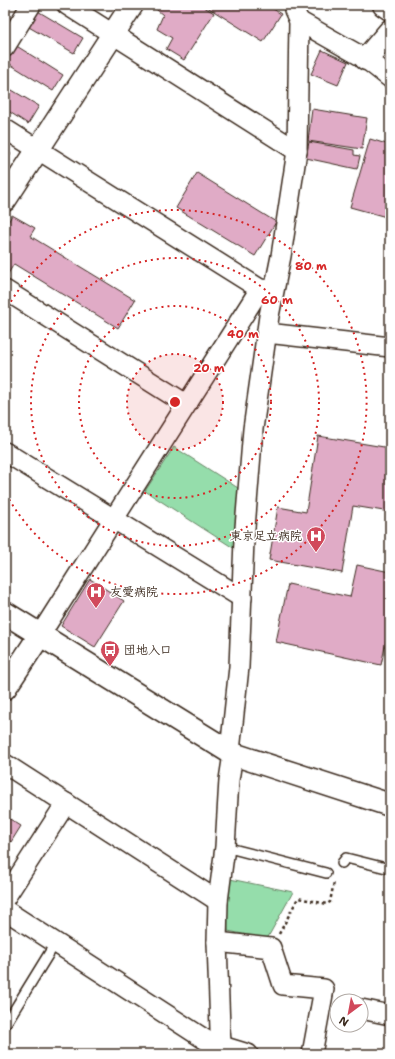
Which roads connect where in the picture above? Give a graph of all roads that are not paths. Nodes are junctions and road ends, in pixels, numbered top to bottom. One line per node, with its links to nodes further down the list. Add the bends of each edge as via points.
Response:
1 (31, 5): 9 (street)
2 (67, 5): 8 (street)
3 (132, 5): 8 (street)
4 (384, 5): 5 (street)
5 (390, 9)
6 (297, 13): 10 (street); 14 (street)
7 (390, 31): 10 (street)
8 (113, 34): 13 (street); 14 (street)
9 (5, 47)
10 (366, 59): 11 (street)
11 (390, 78)
12 (5, 129): 13 (street)
13 (37, 149): 15 (street); 17 (street)
14 (297, 151): 17 (street, via 281,256)
15 (5, 200)
16 (5, 290): 20 (street)
17 (267, 290): 18 (street); 20 (street)
18 (267, 333): 19 (street); 23 (street, via 252,444)
19 (390, 347)
20 (186, 404): 22 (street)
21 (5, 452): 22 (street)
22 (113, 519): 23 (street); 25 (street)
23 (242, 598): 27 (street)
24 (5, 613): 25 (street)
25 (40, 634): 26 (street); 27 (street)
26 (5, 688)
27 (231, 753): 30 (street); 31 (street)
28 (5, 764): 29 (street)
29 (66, 803): 35 (street); 36 (street)
30 (390, 805)
31 (225, 848): 34 (lane); 36 (street)
32 (342, 863): 33 (lane, via 346,858)
33 (390, 870)
34 (326, 873)
35 (5, 898)
36 (218, 902): 39 (street)
37 (5, 910): 38 (street)
38 (56, 942): 44 (lane); 45 (street)
39 (217, 942): 40 (street, via 271,948 282,985 324,989); 45 (street)
40 (329, 1000)
41 (329, 1005): 47 (street)
42 (369, 1011): 43 (street)
43 (390, 1015)
44 (5, 1025)
45 (222, 1051): 46 (street)
46 (248, 1054)
47 (312, 1054)

